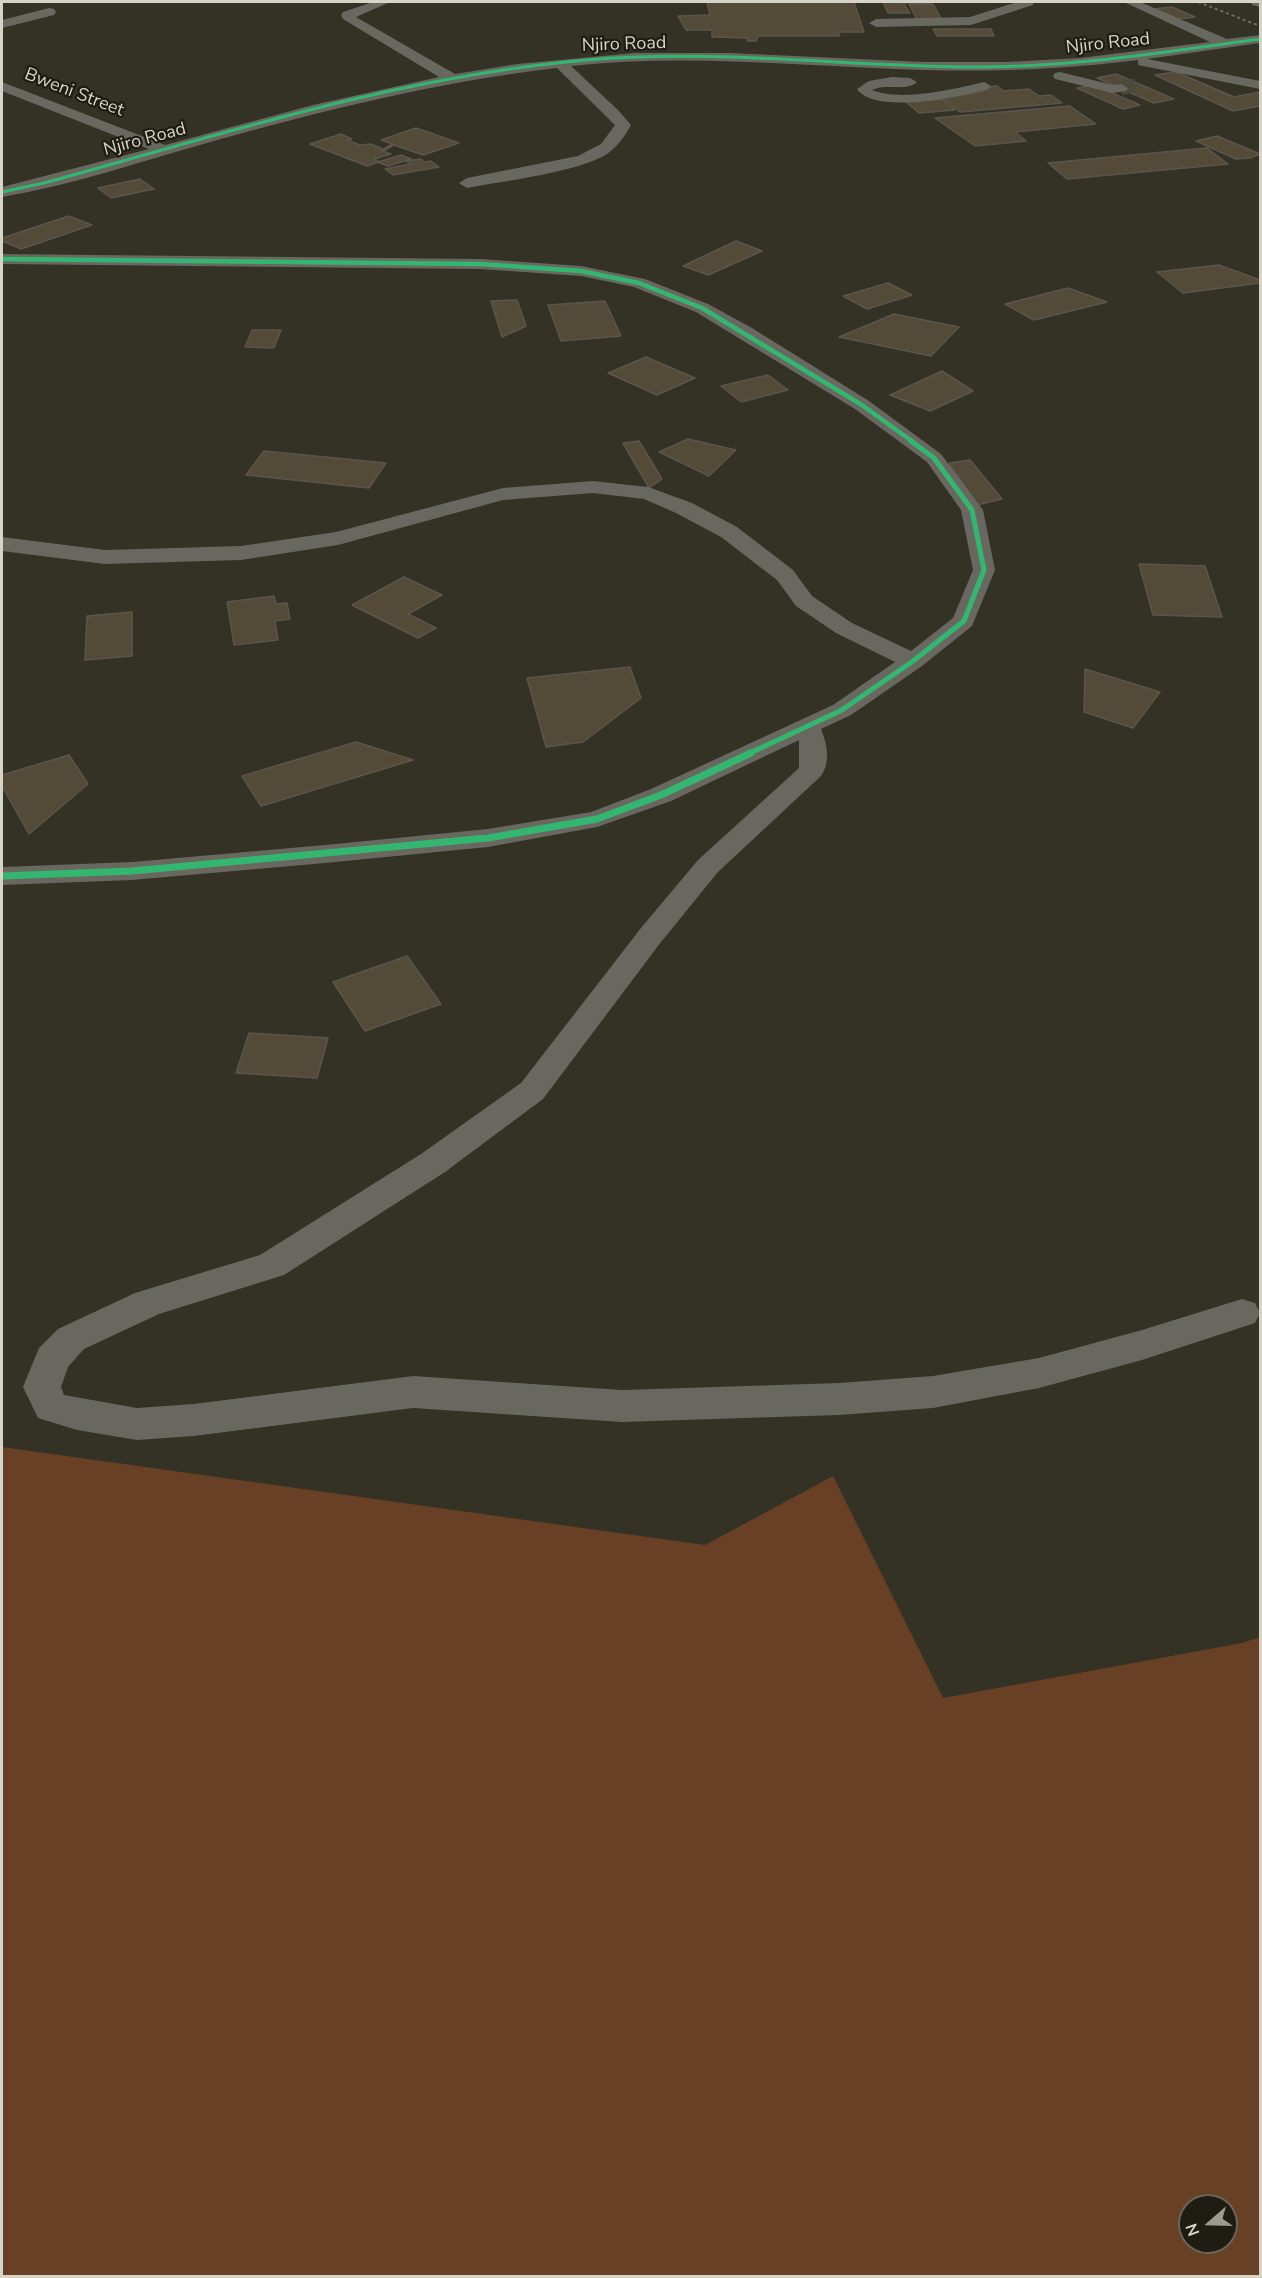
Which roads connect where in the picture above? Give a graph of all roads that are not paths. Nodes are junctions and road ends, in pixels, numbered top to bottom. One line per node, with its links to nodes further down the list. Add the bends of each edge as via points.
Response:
1 (384, 2): 13 (street, via 348,15)
2 (1028, 2): 5 (street, via 971,21)
3 (1130, 2): 8 (street)
4 (49, 12): 6 (street)
5 (876, 22)
6 (2, 24)
7 (1260, 39): 8 (street, Njiro Road)
8 (1226, 44): 9 (street); 10 (street, Njiro Road)
9 (1252, 54)
10 (1124, 58): 12 (street, Njiro Road); 14 (street); 15 (street)
11 (560, 63): 12 (street, Njiro Road, via 643,58 893,58); 13 (street, Njiro Road); 20 (street, via 613,112 622,125 615,140 582,160)
12 (1053, 73): 18 (street)
13 (450, 77): 19 (street, Njiro Road)
14 (1151, 81)
15 (1260, 85)
16 (2, 86): 19 (street, Bweni Street)
17 (990, 86): 17 (street, via 892,82 864,89 867,94 888,98)
18 (1121, 88)
19 (165, 150): 21 (street, Njiro Road)
20 (467, 183)
21 (2, 192)
22 (2, 260): 24 (street, via 480,264 581,271 639,283 702,308 861,405 934,458 972,510 984,570 964,621)
23 (2, 544): 24 (street, via 105,557 241,553 338,537 503,494 593,487 648,493 729,532 784,575 804,601 844,628)
24 (913, 661): 25 (street, via 842,710)
25 (807, 726): 26 (street, via 661,795 597,819 488,838 326,854 132,871); 27 (street, via 814,744 812,770 708,866 532,1090 433,1163 272,1266 148,1303 71,1338 51,1359 42,1387 51,1407 137,1424 413,1392 622,1406 933,1392 1039,1373)
26 (2, 876)
27 (1242, 1313)

